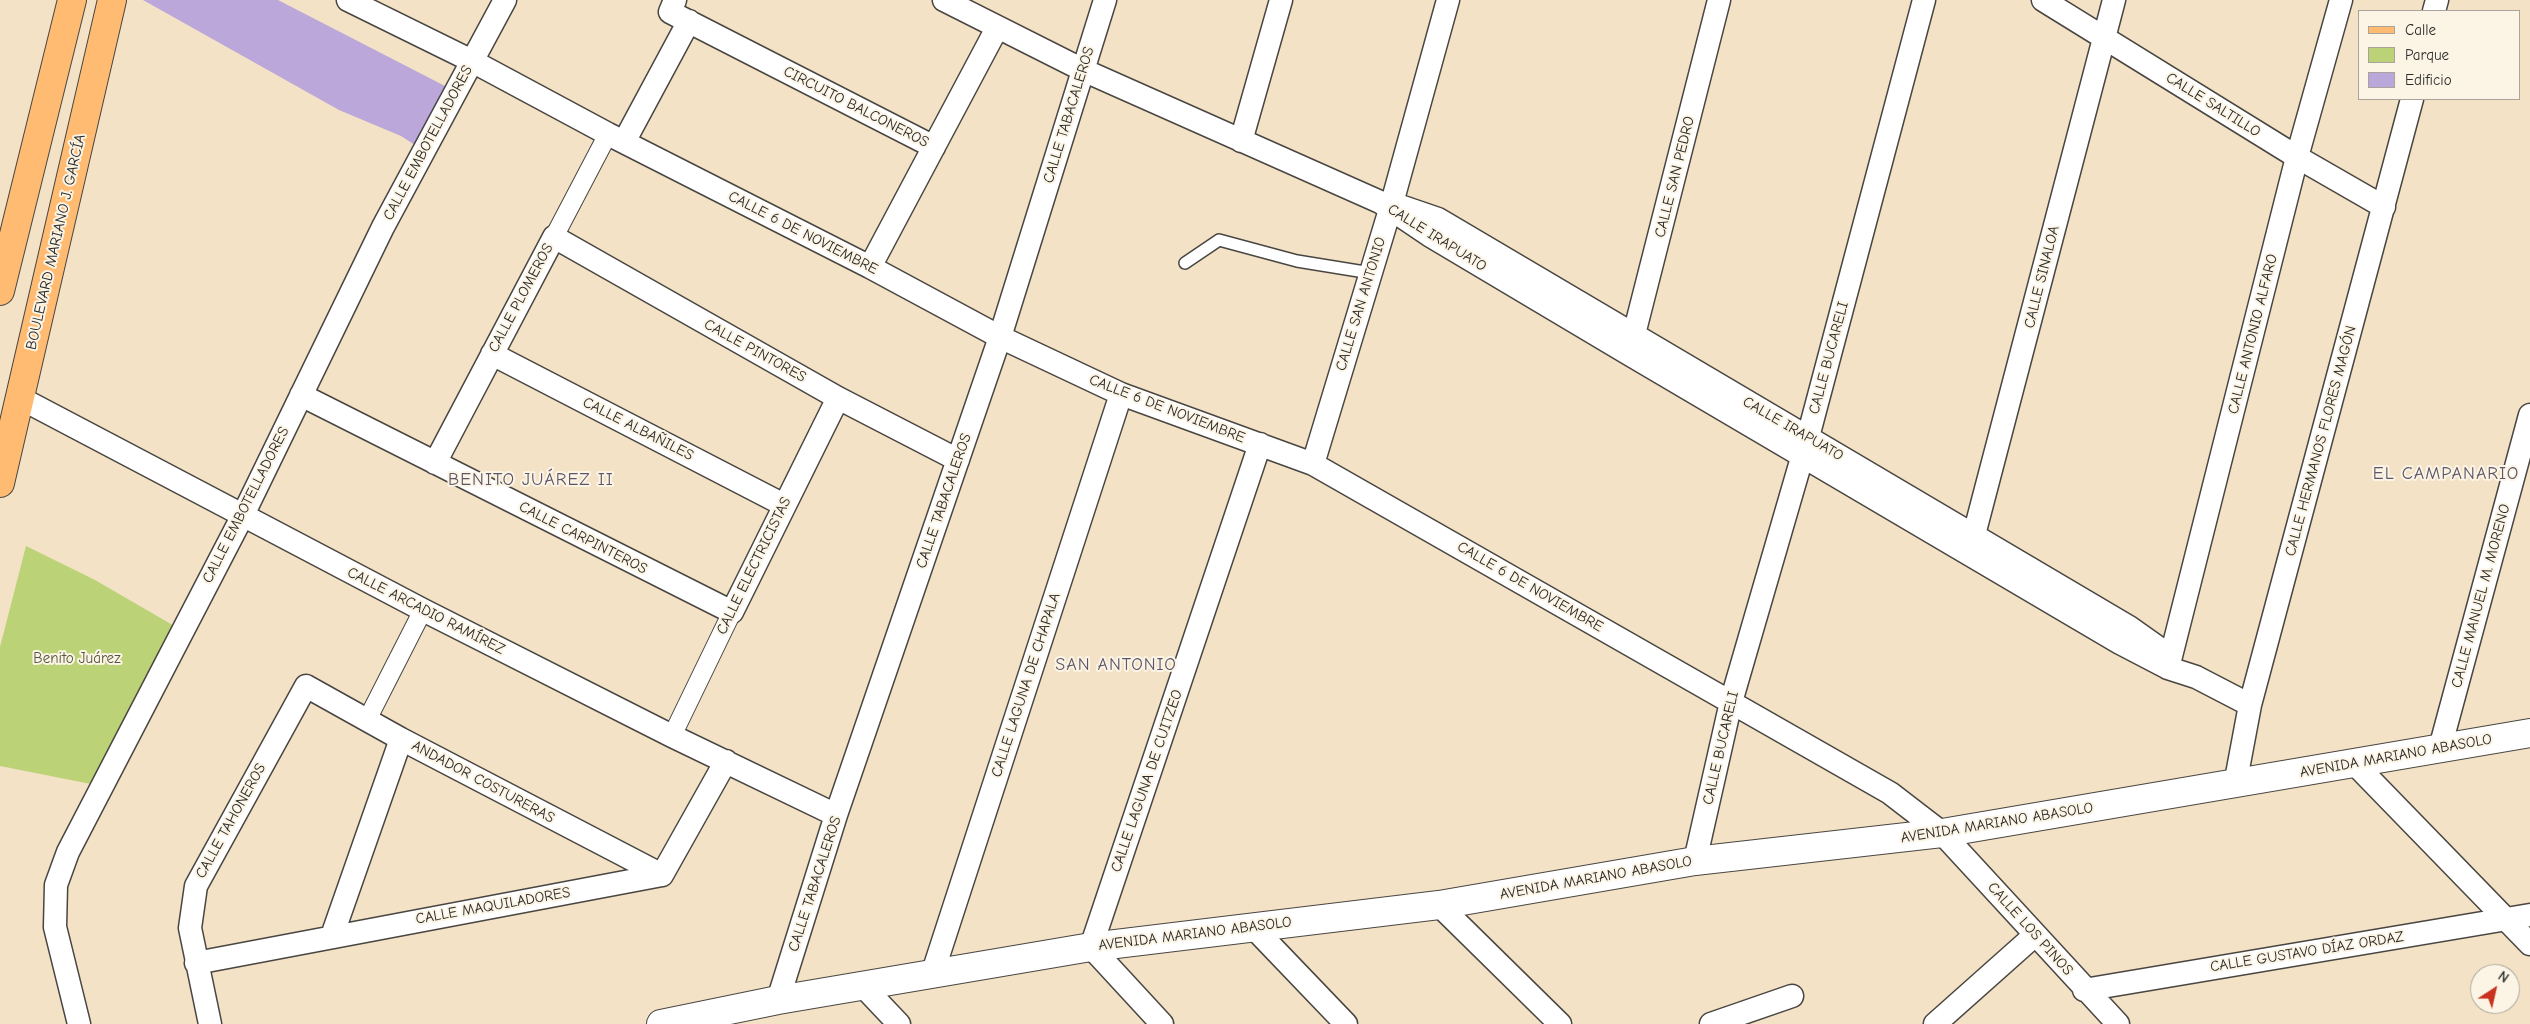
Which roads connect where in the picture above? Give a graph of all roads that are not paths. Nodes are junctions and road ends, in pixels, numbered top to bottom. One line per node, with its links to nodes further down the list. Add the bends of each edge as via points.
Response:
1 (72, 0): 31 (main road)
2 (112, 0): 37 (main road, BOULEVARD MARIANO J. GARCÍA)
3 (348, 0): 18 (street, CALLE 6 DE NOVIEMBRE)
4 (504, 0): 18 (street, CALLE EMBOTELLADORES)
5 (676, 0): 15 (street, CIRCUITO BALCONEROS, via 670,12)
6 (1105, 0): 19 (street, CALLE TABACALEROS)
7 (1281, 0): 22 (street)
8 (1448, 0): 25 (street, CALLE SAN ANTONIO)
9 (1719, 0): 33 (street, CALLE SAN PEDRO)
10 (1924, 0): 41 (street, CALLE BUCARELI)
11 (2043, 0): 17 (street, CALLE SALTILLO)
12 (2114, 0): 17 (street, CALLE SINALOA)
13 (2341, 0): 24 (street, CALLE ANTONIO ALFARO)
14 (953, 2): 16 (street, CALLE IRAPUATO)
15 (689, 21): 21 (street, CALLE PLOMEROS); 23 (street, CIRCUITO BALCONEROS)
16 (998, 28): 19 (street, CALLE IRAPUATO); 23 (street, CIRCUITO BALCONEROS)
17 (2103, 37): 24 (street, CALLE SALTILLO); 48 (street, CALLE SINALOA)
18 (472, 61): 21 (street, CALLE 6 DE NOVIEMBRE); 36 (street, CALLE EMBOTELLADORES, via 384,227)
19 (1084, 70): 22 (street, CALLE IRAPUATO); 32 (street, CALLE TABACALEROS)
20 (2412, 100): 26 (street, CALLE HERMANOS FLORES MAGÓN)
21 (616, 138): 27 (street, CALLE PLOMEROS); 29 (street, CALLE 6 DE NOVIEMBRE)
22 (1241, 141): 25 (street, CALLE IRAPUATO)
23 (934, 147): 29 (street)
24 (2298, 157): 26 (street, CALLE SALTILLO); 51 (street, CALLE ANTONIO ALFARO)
25 (1387, 205): 30 (street, CALLE SAN ANTONIO); 33 (street, CALLE IRAPUATO, via 1438,219)
26 (2384, 207): 54 (street, CALLE HERMANOS FLORES MAGÓN)
27 (554, 237): 34 (street, CALLE PLOMEROS); 38 (street, CALLE PINTORES)
28 (1185, 263): 30 (lane, via 1219,240 1297,261)
29 (870, 267): 32 (street, CALLE 6 DE NOVIEMBRE)
30 (1371, 273): 44 (street, CALLE SAN ANTONIO)
31 (0, 291)
32 (1000, 337): 35 (street, CALLE 6 DE NOVIEMBRE); 42 (street, CALLE TABACALEROS)
33 (1631, 345): 41 (street, CALLE IRAPUATO)
34 (492, 354): 43 (street, CALLE PLOMEROS); 46 (street, CALLE ALBAÑILES)
35 (1121, 394): 40 (street, CALLE 6 DE NOVIEMBRE); 76 (street, CALLE LAGUNA DE CHAPALA)
36 (301, 395): 43 (street, CALLE CARPINTEROS); 47 (street, CALLE EMBOTELLADORES)
37 (20, 398): 45 (main road, BOULEVARD MARIANO J. GARCÍA); 47 (street, CALLE ARCADIO RAMÍREZ)
38 (838, 398): 42 (street, CALLE PINTORES); 46 (street, CALLE ELECTRICISTAS)
39 (2530, 415): 59 (street, CALLE MANUEL M. MORENO)
40 (1260, 444): 44 (street, CALLE 6 DE NOVIEMBRE); 74 (street, CALLE LAGUNA DE CUITZEO)
41 (1805, 446): 48 (street, CALLE IRAPUATO); 53 (street, CALLE BUCARELI)
42 (958, 460): 63 (street, CALLE TABACALEROS)
43 (435, 463): 50 (street, CALLE CARPINTEROS)
44 (1313, 464): 53 (street, CALLE 6 DE NOVIEMBRE)
45 (0, 483)
46 (784, 505): 50 (street, CALLE ELECTRICISTAS)
47 (242, 516): 49 (street, CALLE ARCADIO RAMÍREZ); 81 (street, CALLE EMBOTELLADORES, via 68,852 56,885 55,927)
48 (1972, 545): 51 (street, CALLE IRAPUATO, via 2129,627)
49 (423, 610): 55 (street); 57 (street, CALLE ARCADIO RAMÍREZ)
50 (732, 612): 57 (street, CALLE ELECTRICISTAS)
51 (2170, 663): 54 (street, CALLE IRAPUATO)
52 (306, 686): 55 (street, ANDADOR COSTURERAS); 75 (street, CALLE TAHONEROS, via 196,886 190,928)
53 (1731, 702): 64 (street, CALLE 6 DE NOVIEMBRE, via 1890,793); 65 (street, CALLE BUCARELI)
54 (2250, 705): 62 (street, CALLE HERMANOS FLORES MAGÓN)
55 (367, 720): 58 (street, ANDADOR COSTURERAS)
56 (2530, 733): 59 (street, AVENIDA MARIANO ABASOLO)
57 (672, 736): 60 (street, CALLE ARCADIO RAMÍREZ)
58 (401, 739): 66 (street, ANDADOR COSTURERAS); 72 (street)
59 (2440, 748): 61 (street, AVENIDA MARIANO ABASOLO)
60 (726, 761): 63 (street, CALLE ARCADIO RAMÍREZ); 66 (street)
61 (2355, 764): 62 (street, AVENIDA MARIANO ABASOLO); 69 (street)
62 (2235, 784): 64 (street, AVENIDA MARIANO ABASOLO)
63 (836, 815): 80 (street, CALLE TABACALEROS)
64 (1942, 833): 65 (street, AVENIDA MARIANO ABASOLO); 71 (street, CALLE LOS PINOS)
65 (1695, 861): 67 (street, AVENIDA MARIANO ABASOLO)
66 (662, 875): 72 (street, CALLE MAQUILADORES)
67 (1439, 905): 70 (street, AVENIDA MARIANO ABASOLO); 87 (street)
68 (2530, 915): 69 (street, CALLE GUSTAVO DÍAZ ORDAZ)
69 (2506, 919): 73 (street); 78 (street, CALLE GUSTAVO DÍAZ ORDAZ)
70 (1253, 927): 74 (street, AVENIDA MARIANO ABASOLO); 86 (street)
71 (2035, 935): 78 (street, CALLE LOS PINOS); 89 (street)
72 (332, 936): 75 (street, CALLE MAQUILADORES)
73 (2530, 944)
74 (1091, 947): 76 (street, AVENIDA MARIANO ABASOLO); 85 (street)
75 (196, 963): 82 (street, CALLE TAHONEROS)
76 (932, 975): 77 (street, AVENIDA MARIANO ABASOLO)
77 (862, 985): 80 (street, AVENIDA MARIANO ABASOLO); 84 (street)
78 (2084, 990): 90 (street, CALLE LOS PINOS)
79 (1792, 996): 88 (street)
80 (778, 1000): 83 (street, AVENIDA MARIANO ABASOLO)
81 (79, 1024)
82 (210, 1024)
83 (661, 1024)
84 (898, 1024)
85 (1162, 1024)
86 (1346, 1024)
87 (1560, 1024)
88 (1711, 1024)
89 (1935, 1024)
90 (2118, 1024)

